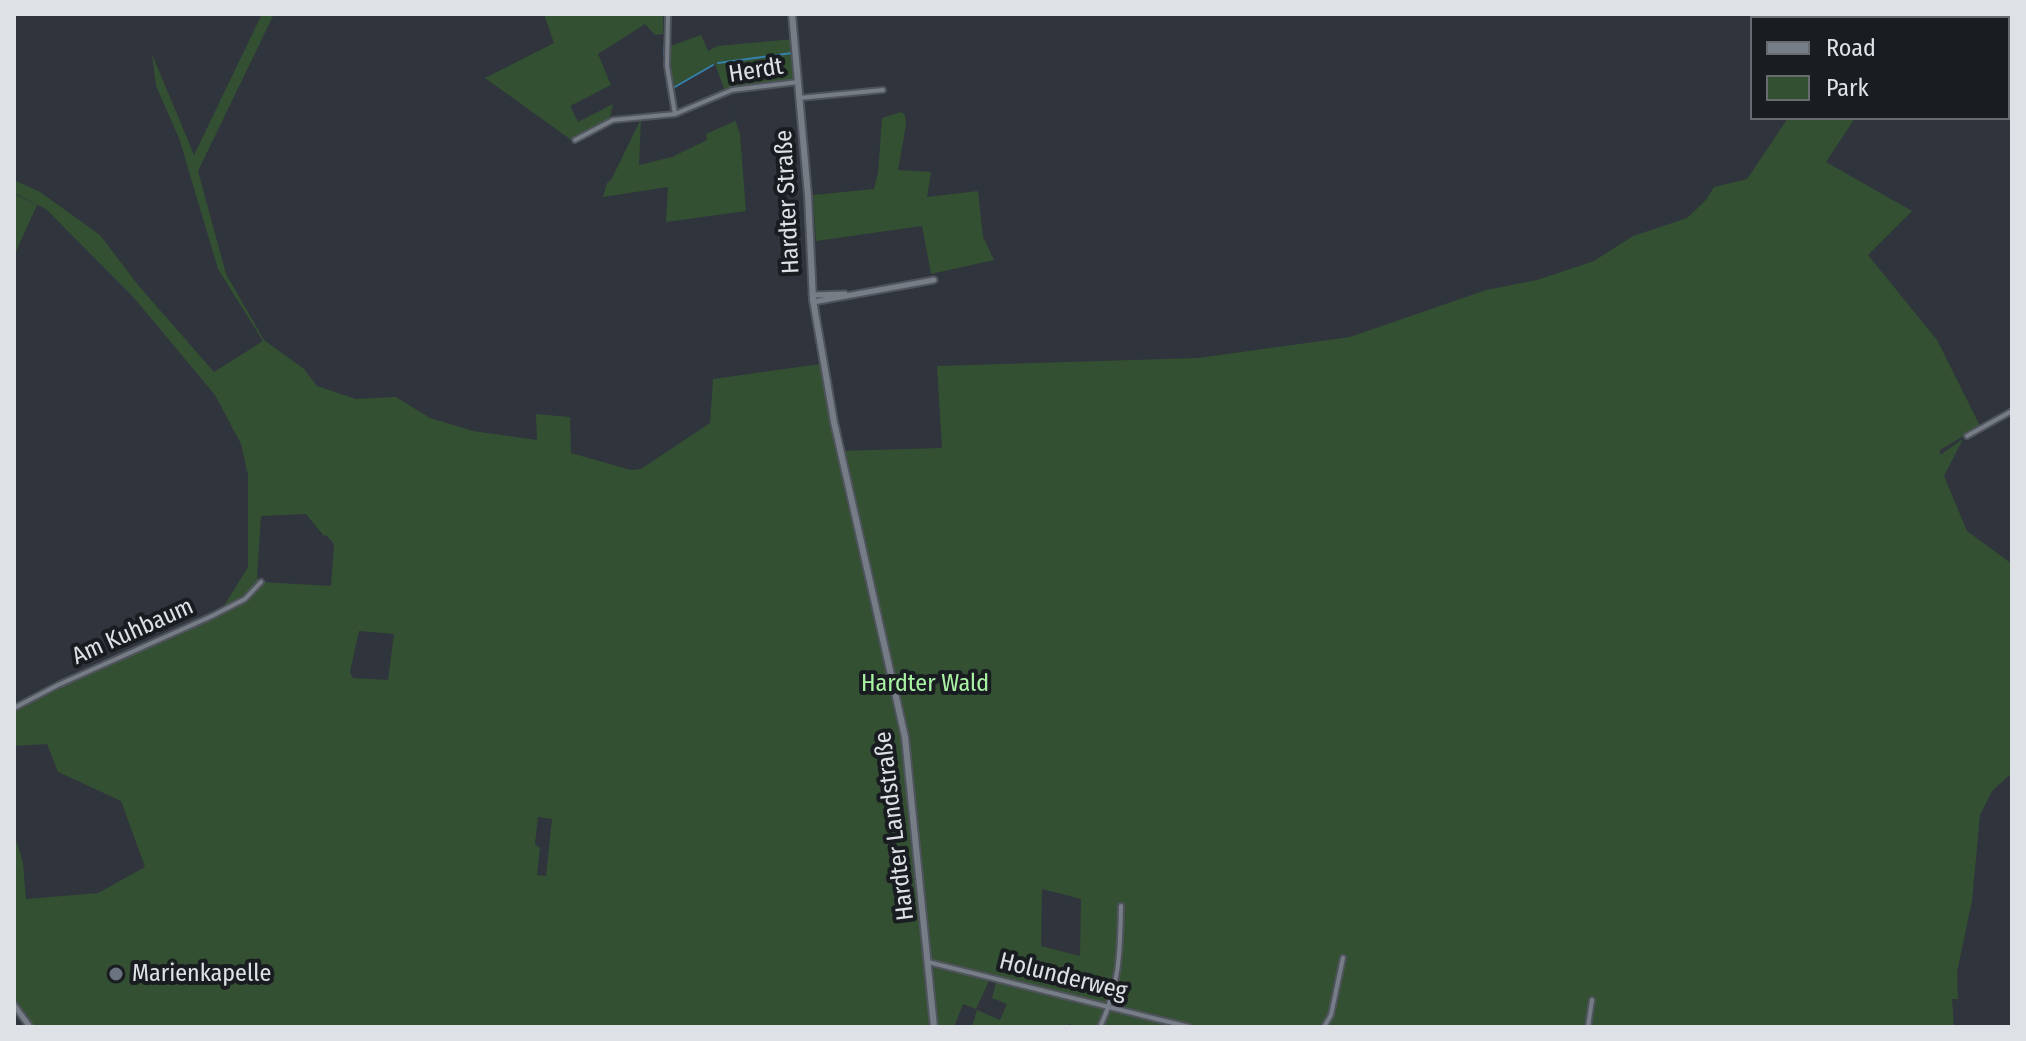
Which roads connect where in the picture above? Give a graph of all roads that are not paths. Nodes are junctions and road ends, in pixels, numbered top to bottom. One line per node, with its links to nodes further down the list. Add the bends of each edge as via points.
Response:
1 (668, 14): 6 (street, via 667,66)
2 (792, 14): 3 (main road, Hardter Straße)
3 (798, 82): 5 (main road, Hardter Straße); 6 (street, Herdt, via 732,90)
4 (883, 90): 5 (street)
5 (799, 98): 10 (main road, Hardter Straße)
6 (675, 114): 7 (street, Herdt, via 613,120)
7 (575, 140)
8 (934, 280): 9 (street)
9 (854, 294): 10 (street); 11 (street)
10 (812, 299): 11 (street); 12 (main road, Hardter Straße)
11 (825, 301): 12 (street)
12 (816, 321): 13 (main road, Hardter Straße)
13 (827, 388): 20 (main road, Hardter Landstraße, via 905,737)
14 (2012, 411): 15 (street)
15 (1967, 436)
16 (261, 582): 17 (street, Am Kuhbaum, via 245,599 212,616)
17 (14, 708)
18 (1121, 906): 23 (street, via 1120,965)
19 (1343, 958): 28 (street)
20 (928, 962): 23 (street, Holunderweg); 25 (main road, Hardter Landstraße)
21 (1592, 1000): 29 (street)
22 (14, 1005): 24 (street)
23 (1109, 1007): 26 (street); 27 (street, Holunderweg)
24 (30, 1027)
25 (934, 1027)
26 (1100, 1027)
27 (1189, 1027)
28 (1324, 1027)
29 (1588, 1027)

